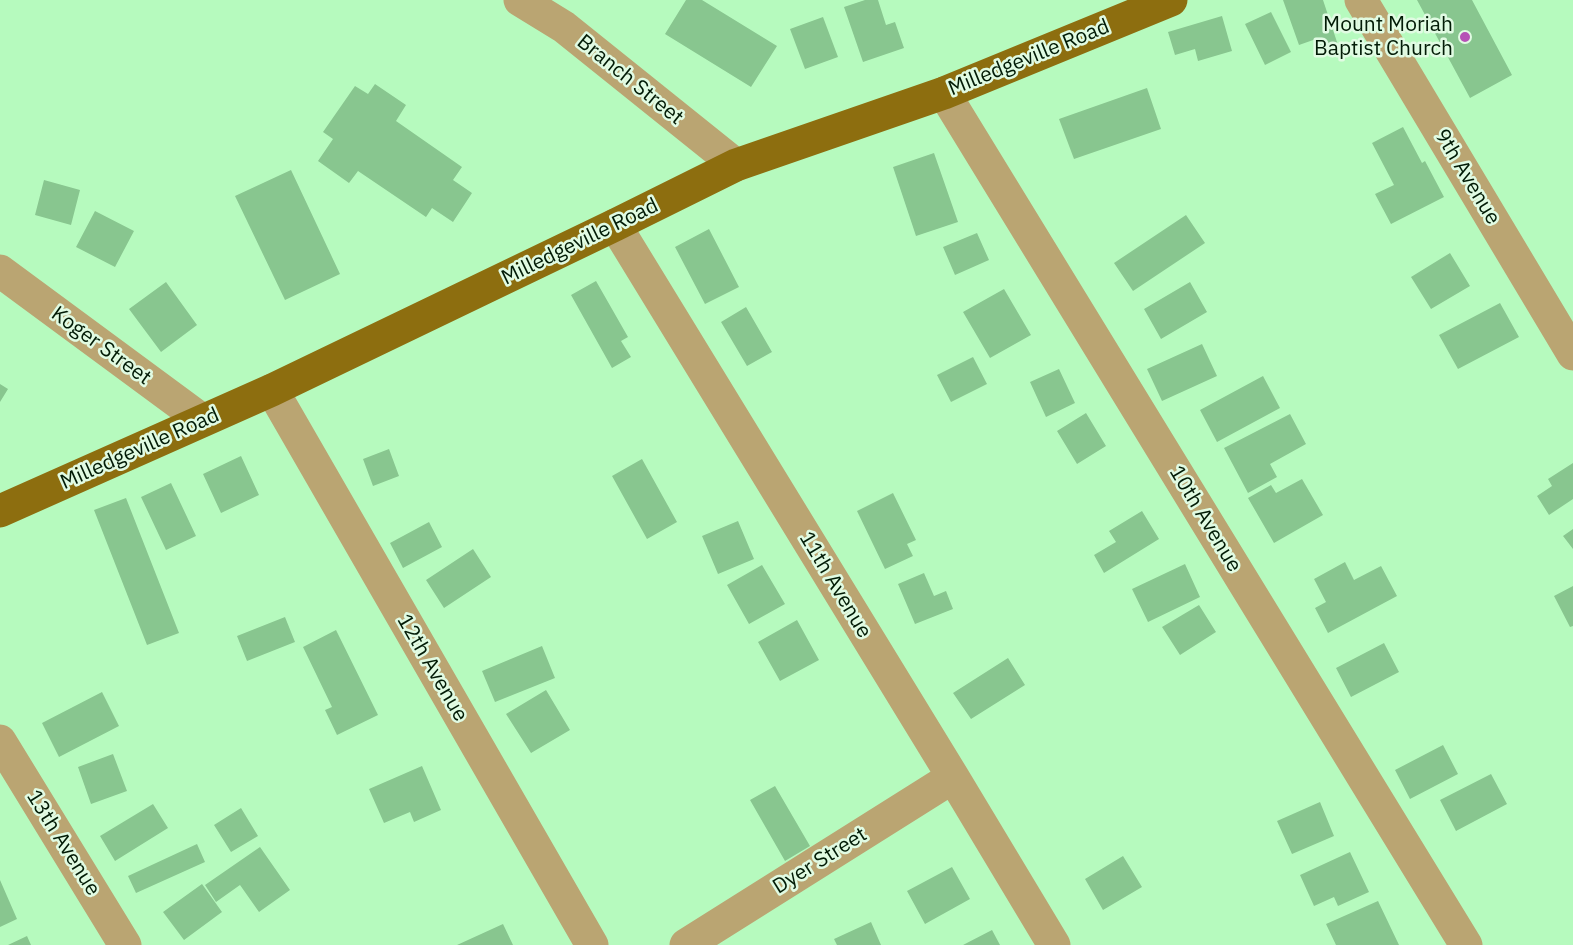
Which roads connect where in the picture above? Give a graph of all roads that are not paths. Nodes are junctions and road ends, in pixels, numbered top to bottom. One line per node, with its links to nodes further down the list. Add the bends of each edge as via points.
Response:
1 (520, 0): 4 (street, Branch Street)
2 (1171, 0): 5 (main road, Milledgeville Road)
3 (1361, 0): 9 (street, 9th Avenue)
4 (570, 14): 6 (street, Branch Street)
5 (944, 93): 6 (main road, Milledgeville Road); 19 (street, 10th Avenue)
6 (736, 165): 7 (main road, Milledgeville Road)
7 (615, 225): 10 (main road, Milledgeville Road); 14 (street, 11th Avenue)
8 (0, 271): 11 (street, Koger Street)
9 (1573, 354)
10 (272, 390): 11 (main road, Milledgeville Road); 16 (street, 12th Avenue)
11 (202, 420): 12 (main road, Milledgeville Road)
12 (0, 511)
13 (0, 741): 15 (street, 13th Avenue)
14 (954, 777): 17 (street, Dyer Street); 18 (street, 11th Avenue)
15 (125, 945)
16 (592, 945)
17 (686, 945)
18 (1054, 945)
19 (1466, 945)

